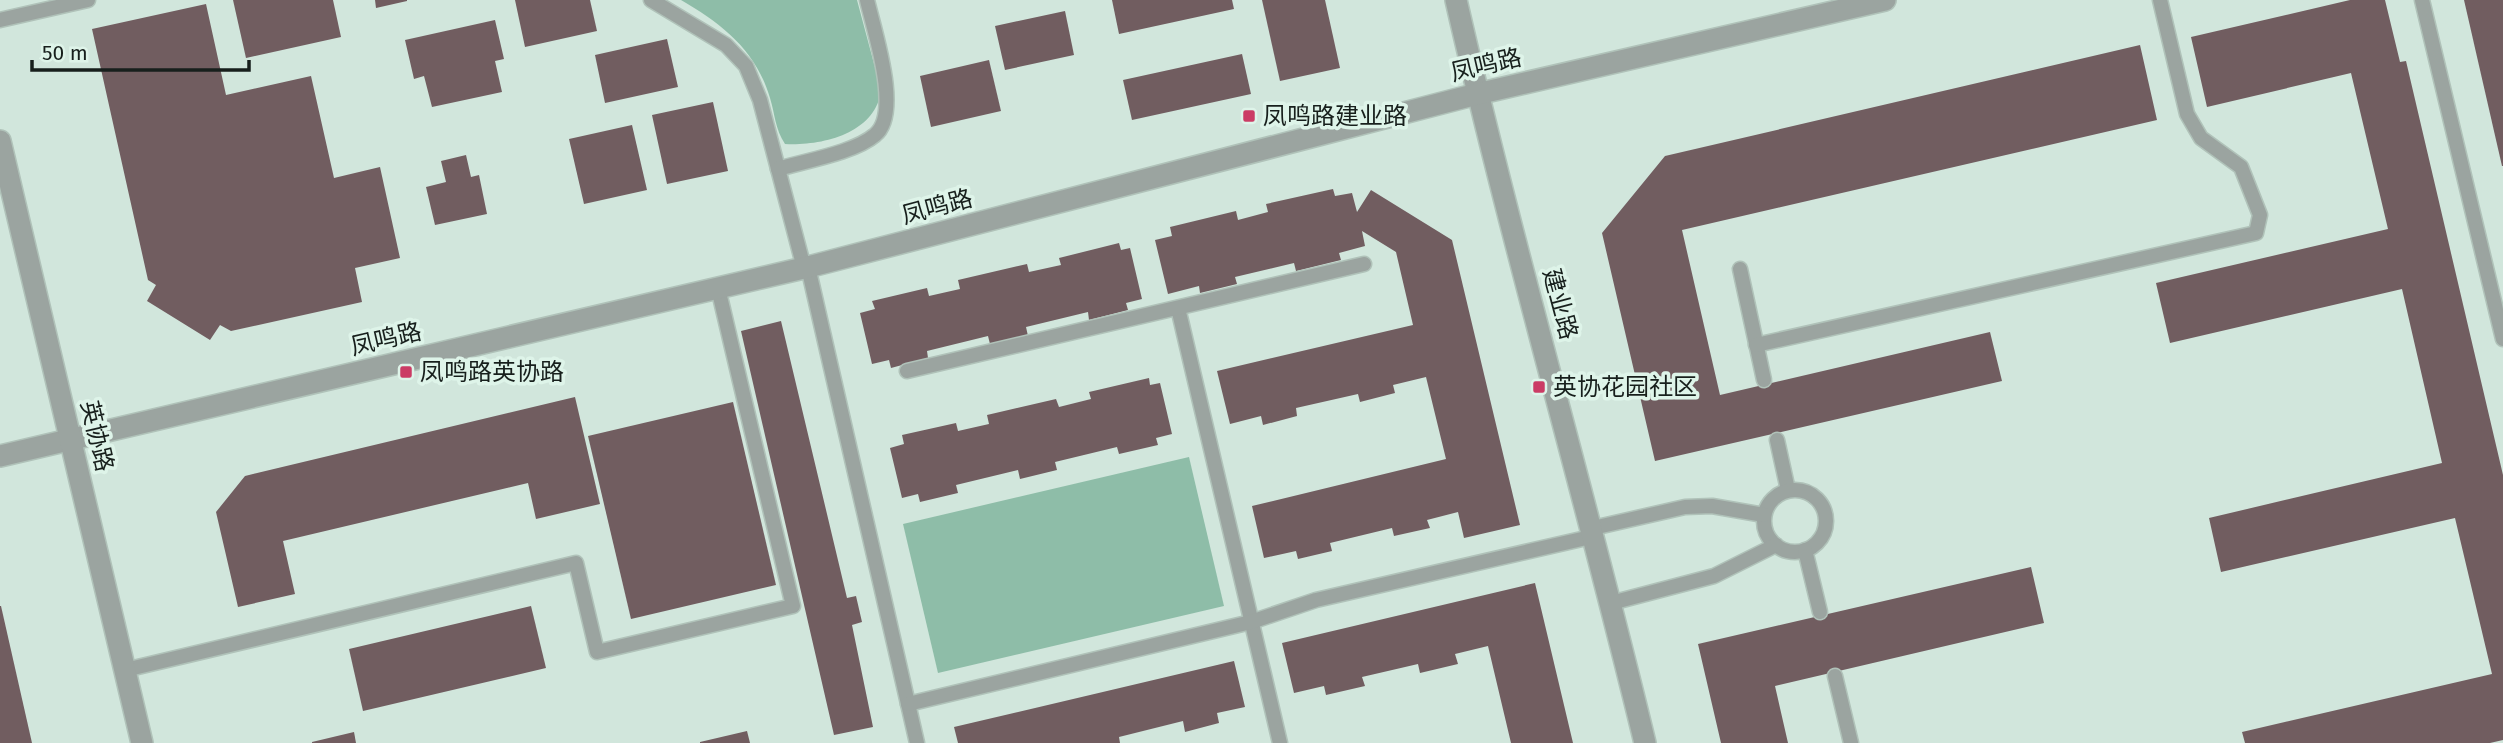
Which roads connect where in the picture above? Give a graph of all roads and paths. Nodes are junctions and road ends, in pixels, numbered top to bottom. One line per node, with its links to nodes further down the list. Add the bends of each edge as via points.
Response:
1 (88, 0): 8 (lane)
2 (651, 0): 11 (lane, via 726,45 746,66)
3 (867, 0): 11 (lane, via 886,86 887,119 876,135 854,146)
4 (1455, 0): 9 (street, 建业路)
5 (1885, 0): 9 (street, 凤鸣路)
6 (2160, 0): 18 (lane, via 2187,114 2201,138 2241,167 2260,215 2256,233)
7 (2422, 0): 17 (lane)
8 (0, 20)
9 (1477, 94): 13 (street, 凤鸣路); 26 (street, 建业路)
10 (0, 141): 21 (street, 英协路)
11 (778, 169): 13 (lane)
12 (1364, 264): 16 (lane)
13 (806, 268): 15 (street, 凤鸣路); 34 (lane)
14 (1740, 269): 18 (lane)
15 (718, 288): 21 (street, 凤鸣路); 32 (lane, via 793,606 597,652 576,563)
16 (1178, 308): 19 (lane); 31 (lane)
17 (2503, 339)
18 (1756, 345): 20 (lane)
19 (906, 371)
20 (1764, 380)
21 (71, 440): 23 (street, 凤鸣路); 32 (street, 英协路)
22 (1777, 440): 24 (lane)
23 (0, 456)
24 (1788, 490): 25 (lane, via 1777,495); 28 (lane, via 1818,498 1826,513 1825,533)
25 (1764, 515): 26 (lane, via 1712,506 1685,507); 27 (lane, via 1764,526)
26 (1594, 531): 29 (street, 建业路); 31 (lane, via 1316,600)
27 (1776, 545): 28 (lane, via 1786,551); 29 (lane, via 1714,576)
28 (1805, 550): 30 (lane)
29 (1611, 603): 38 (street, 建业路)
30 (1820, 612)
31 (1251, 622): 34 (lane); 37 (lane)
32 (125, 670): 35 (street, 英协路)
33 (1835, 676): 39 (lane)
34 (908, 704): 36 (lane)
35 (142, 743)
36 (917, 743)
37 (1280, 743)
38 (1645, 743)
39 (1851, 743)

